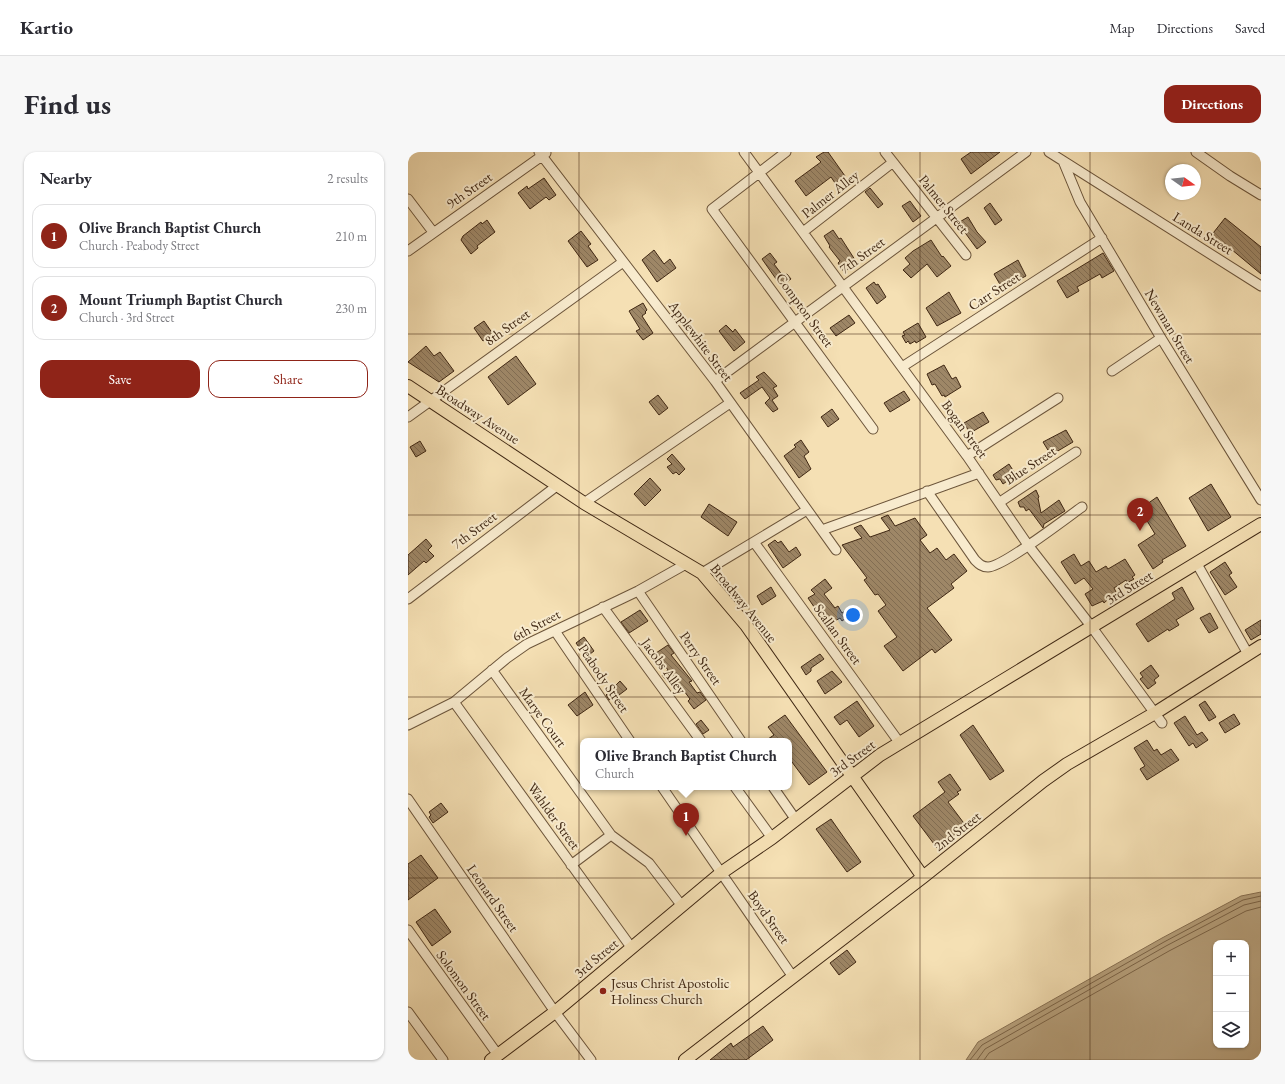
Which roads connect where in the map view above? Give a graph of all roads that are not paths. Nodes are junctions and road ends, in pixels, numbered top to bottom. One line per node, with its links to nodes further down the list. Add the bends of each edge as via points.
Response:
1 (744, 152): 10 (street, Bogan Street)
2 (786, 152): 10 (street)
3 (885, 152): 9 (street, Palmer Street)
4 (1026, 152): 13 (street, 7th Street)
5 (1048, 152): 8 (street, Landa Street)
6 (1196, 152): 11 (street)
7 (543, 153): 14 (street, 9th Street); 19 (street, Applewhite Street)
8 (1063, 161): 16 (street, Newman Street, via 1080,202); 21 (street, Landa Street)
9 (892, 163): 13 (street, Palmer Street); 15 (street, Palmer Alley)
10 (759, 173): 15 (street, Bogan Street); 22 (street, Compton Street, via 712,210)
11 (1261, 195)
12 (408, 199): 14 (street)
13 (937, 218): 18 (street, Palmer Street); 20 (street, 7th Street)
14 (433, 232): 17 (street, 9th Street)
15 (803, 232): 20 (street, Bogan Street)
16 (1102, 238): 23 (street, Newman Street); 24 (street, Carr Street)
17 (408, 251)
18 (966, 255)
19 (623, 262): 26 (street, Applewhite Street); 29 (street, 8th Street)
20 (843, 286): 22 (street, 7th Street); 24 (street, Bogan Street)
21 (1261, 286)
22 (796, 321): 26 (street, 7th Street); 32 (street, Compton Street)
23 (1161, 338): 25 (street); 38 (street, Newman Street)
24 (902, 367): 34 (street, Bogan Street)
25 (1112, 371)
26 (715, 381): 30 (street, Applewhite Street)
27 (408, 386): 29 (main road, Broadway Avenue)
28 (1058, 398): 34 (street)
29 (429, 400): 31 (street, 8th Street); 36 (main road, Broadway Avenue)
30 (730, 403): 40 (street); 42 (street, Applewhite Street)
31 (408, 417)
32 (873, 429)
33 (1076, 452): 39 (street, Blue Street)
34 (967, 456): 35 (street, Bogan Street)
35 (979, 472): 37 (street); 39 (street, Bogan Street)
36 (558, 485): 40 (main road, Broadway Avenue); 52 (street, 7th Street)
37 (927, 492): 44 (street); 46 (street, via 980,566 996,565)
38 (1261, 500)
39 (1000, 502): 46 (street, Bogan Street)
40 (584, 503): 48 (main road, Broadway Avenue)
41 (1082, 507): 46 (street)
42 (807, 510): 44 (street, Applewhite Street); 45 (street)
43 (1261, 524): 49 (main road, 3rd Street)
44 (822, 530): 47 (street, Applewhite Street)
45 (754, 542): 50 (street); 65 (street, Scallan Street)
46 (1028, 545): 54 (street, Bogan Street)
47 (836, 550)
48 (686, 564): 50 (main road, Broadway Avenue); 51 (street, 6th Street)
49 (1197, 564): 54 (main road, 3rd Street); 57 (street)
50 (702, 573): 66 (main road, Broadway Avenue, via 746,625)
51 (638, 590): 53 (street, 6th Street); 64 (street, Perry Street)
52 (408, 598)
53 (604, 607): 55 (street, 6th Street); 63 (street, Jacobs Alley)
54 (1091, 626): 60 (street, Bogan Street); 65 (main road, 3rd Street)
55 (555, 631): 58 (street, 6th Street, via 527,644); 62 (street, Peabody Street)
56 (1261, 646): 57 (main road, 2nd Street)
57 (1248, 654): 60 (main road, 2nd Street)
58 (492, 670): 59 (street, 6th Street); 72 (street, Marye Court)
59 (454, 702): 61 (street, 6th Street); 74 (street, Wahlder Street)
60 (1158, 718): 76 (main road, 2nd Street, via 1061,769)
61 (408, 725)
62 (628, 738)
63 (699, 738)
64 (739, 738)
65 (899, 742): 66 (main road, 3rd Street)
66 (851, 777): 71 (main road, 3rd Street); 76 (main road, Broadway Avenue)
67 (664, 790): 75 (street)
68 (736, 790): 73 (street)
69 (775, 790): 71 (street)
70 (408, 799): 82 (street, Leonard Street)
71 (796, 820): 73 (main road, 3rd Street)
72 (611, 835): 74 (street); 77 (street, Marye Court, via 649,863)
73 (772, 838): 75 (main road, 3rd Street)
74 (571, 865): 79 (street, Wahlder Street)
75 (721, 873): 77 (main road, 3rd Street); 80 (street, Boyd Street)
76 (923, 877): 80 (main road, 2nd Street)
77 (682, 906): 79 (main road, 3rd Street)
78 (408, 930): 83 (street, Solomon Street)
79 (631, 947): 82 (main road, 3rd Street)
80 (793, 977): 86 (main road, 2nd Street)
81 (408, 1012): 84 (street)
82 (555, 1012): 83 (main road, 3rd Street); 85 (street, Leonard Street)
83 (494, 1058)
84 (443, 1060)
85 (591, 1060)
86 (685, 1060)

